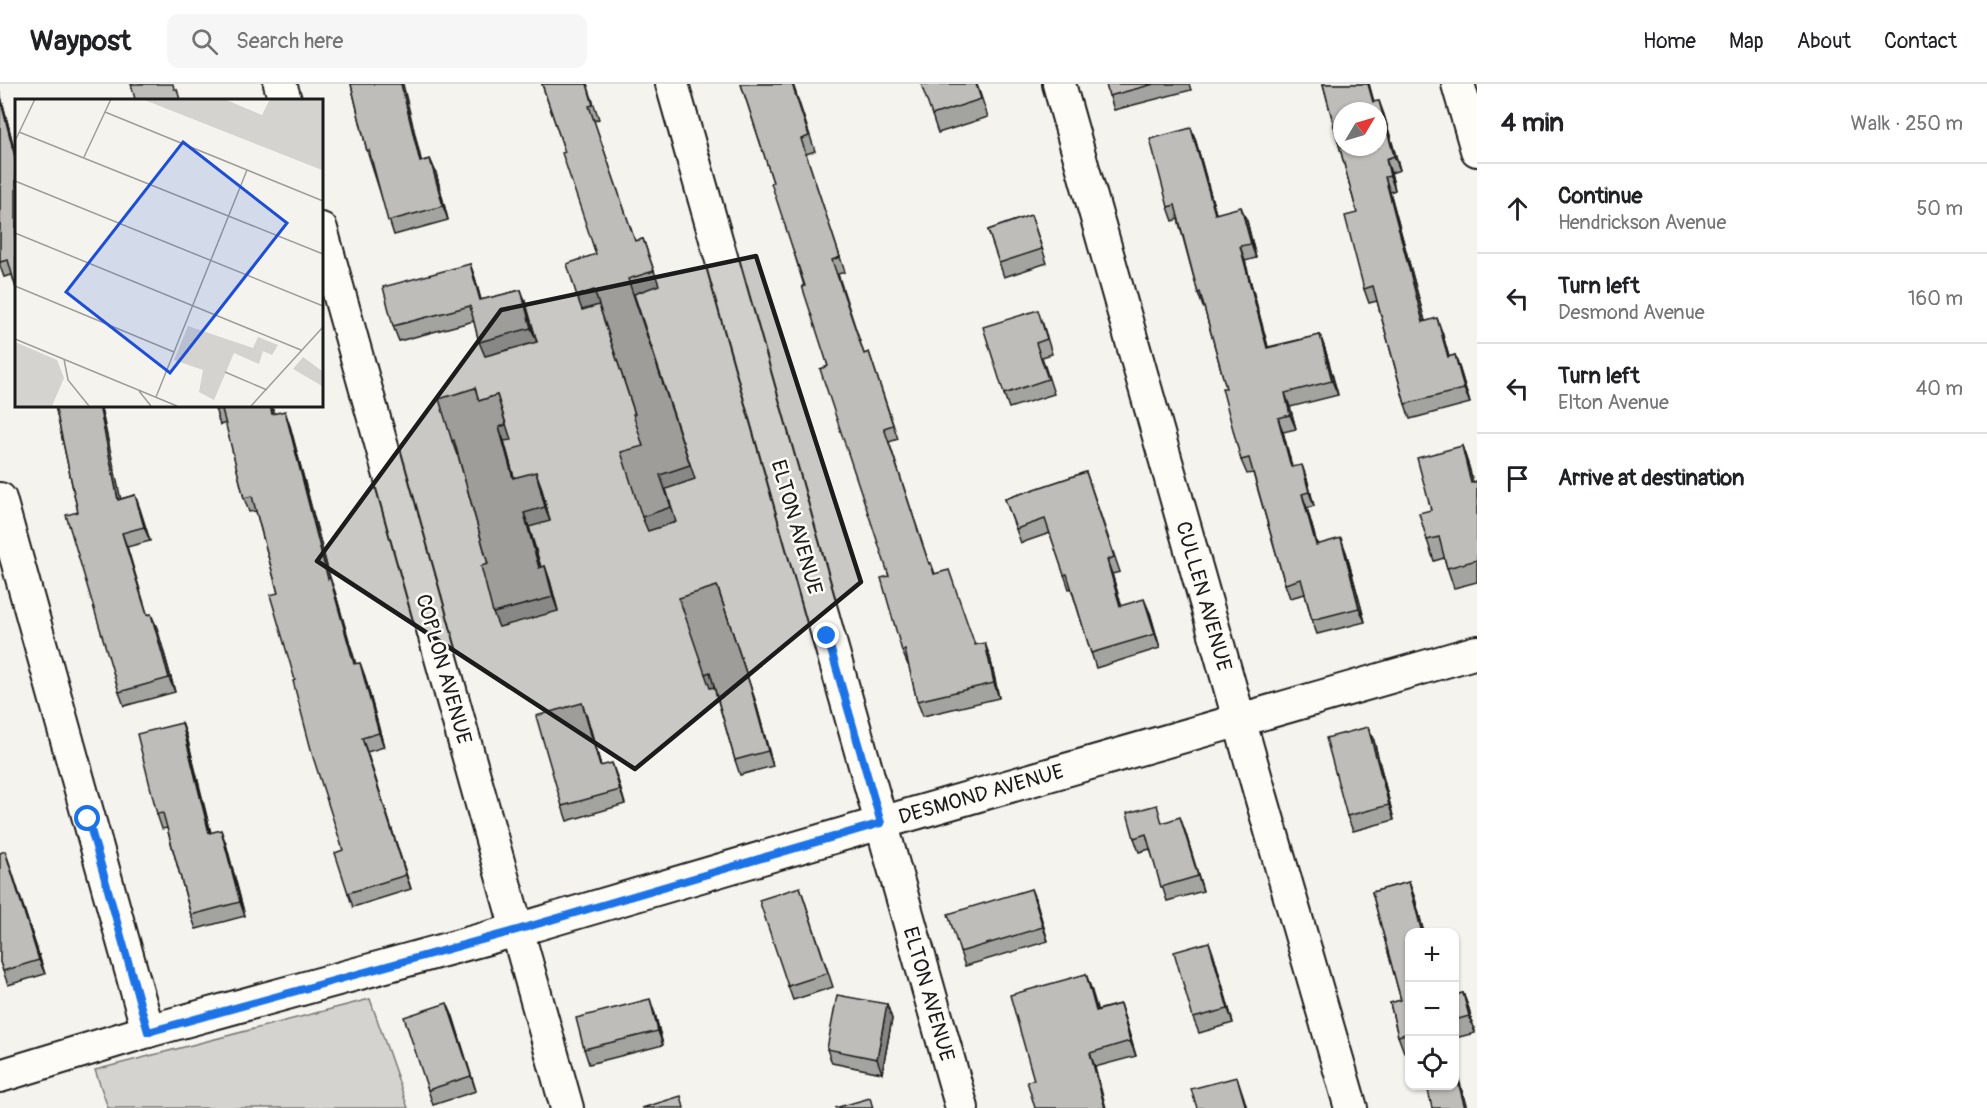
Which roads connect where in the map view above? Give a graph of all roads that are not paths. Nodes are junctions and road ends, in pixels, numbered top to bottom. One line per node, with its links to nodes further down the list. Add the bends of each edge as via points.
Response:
1 (280, 84): 5 (street)
2 (672, 84): 11 (street, ELTON AVENUE)
3 (1059, 84): 10 (street, CULLEN AVENUE)
4 (1458, 84): 6 (street)
5 (285, 99)
6 (1477, 150)
7 (322, 233): 12 (street, COPLON AVENUE)
8 (0, 498): 13 (street)
9 (1477, 652): 10 (street, DESMOND AVENUE)
10 (1239, 720): 11 (street, DESMOND AVENUE); 17 (street, CULLEN AVENUE)
11 (881, 823): 12 (street, DESMOND AVENUE); 16 (street, ELTON AVENUE)
12 (517, 930): 13 (street, DESMOND AVENUE); 15 (street, COPLON AVENUE)
13 (148, 1032): 14 (street, DESMOND AVENUE)
14 (0, 1076)
15 (567, 1108)
16 (962, 1108)
17 (1351, 1108)

